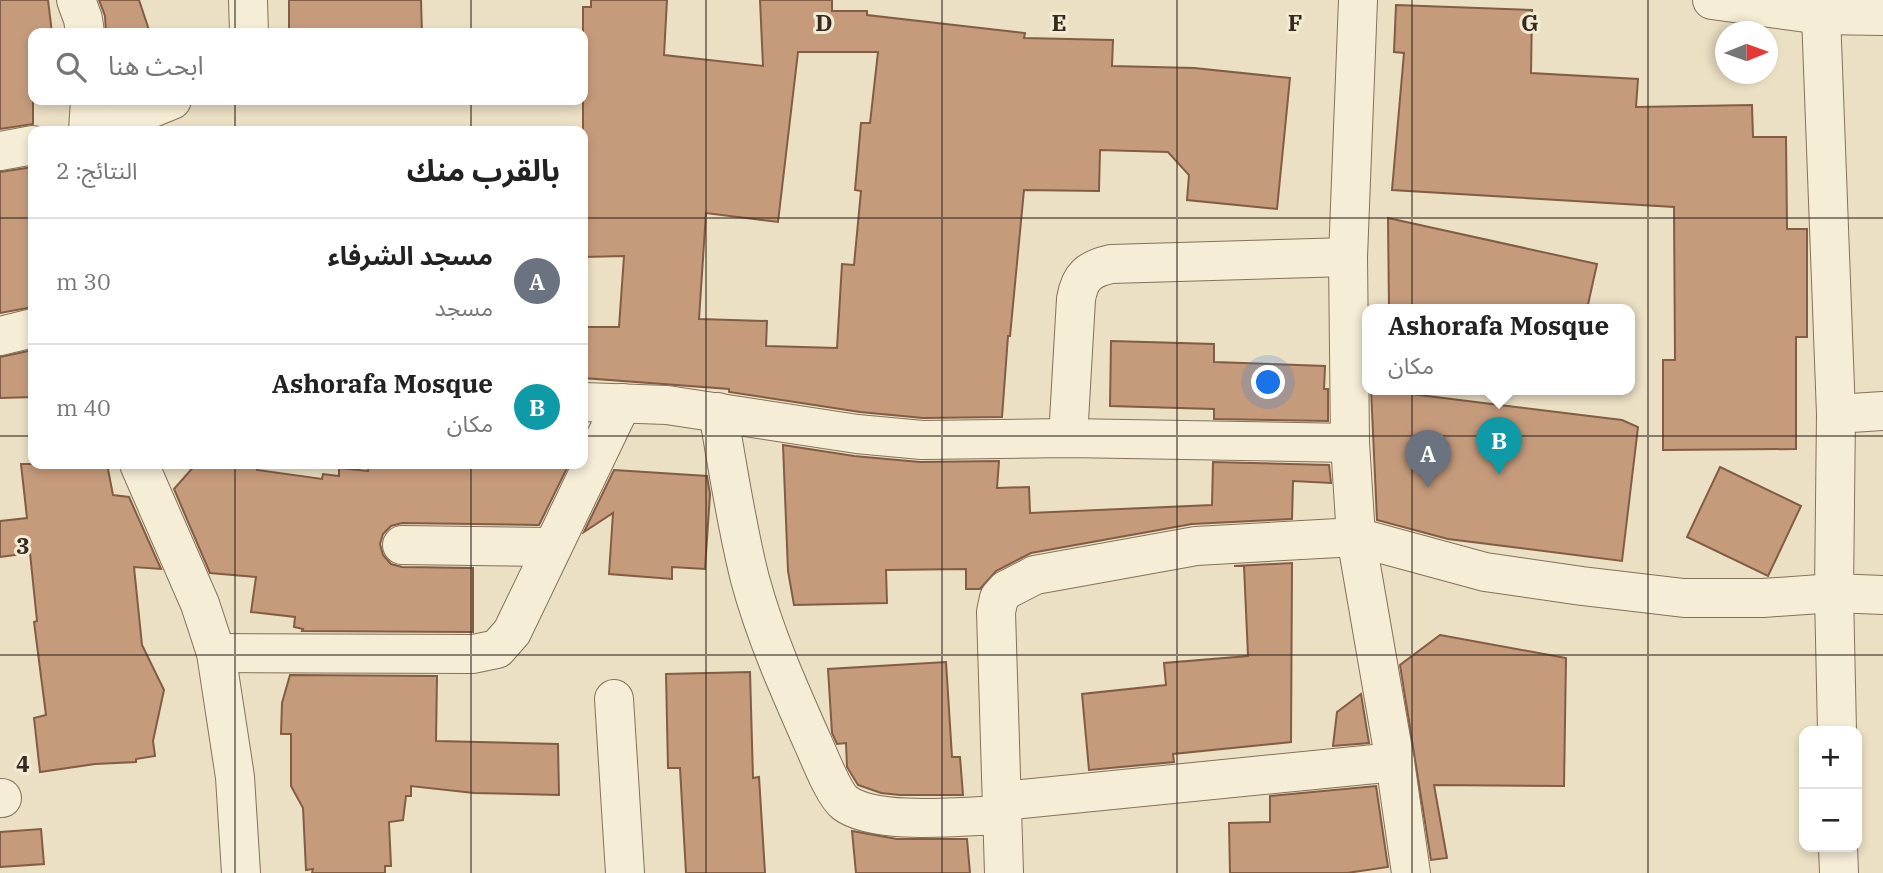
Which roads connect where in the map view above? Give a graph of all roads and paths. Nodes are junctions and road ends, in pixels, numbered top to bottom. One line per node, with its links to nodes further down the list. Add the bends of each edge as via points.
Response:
1 (76, 0): 7 (street)
2 (248, 0): 8 (street)
3 (1358, 0): 15 (street)
4 (1712, 0): 5 (street)
5 (1821, 15): 6 (street); 22 (street)
6 (1883, 16)
7 (84, 28)
8 (249, 28)
9 (90, 105): 11 (street)
10 (160, 105): 12 (street)
11 (88, 126)
12 (108, 126)
13 (28, 146): 14 (street)
14 (0, 151)
15 (1349, 257): 23 (street, via 1111,264 1085,274 1076,299); 24 (street)
16 (28, 329): 17 (street)
17 (0, 336)
18 (588, 402): 19 (street)
19 (622, 402): 21 (street); 28 (street)
20 (1883, 411): 22 (street)
21 (718, 412): 23 (street, via 922,440); 35 (street, via 758,603 801,716 844,803 866,813 903,817)
22 (1836, 414): 29 (street)
23 (1068, 438): 24 (street)
24 (1350, 443): 26 (street)
25 (141, 469): 31 (street, via 200,604)
26 (1356, 537): 29 (street, via 1485,572 1684,598); 34 (street); 35 (street, via 1196,546 1035,575 1006,590 999,598 995,631)
27 (402, 545): 28 (street)
28 (552, 547): 31 (street, via 512,632 496,649 473,654)
29 (1835, 593): 30 (street); 33 (street)
30 (1883, 595)
31 (216, 653): 37 (street, via 235,777)
32 (614, 699): 38 (street)
33 (1837, 726)
34 (1395, 762): 35 (street); 40 (street)
35 (1002, 808): 39 (street)
36 (1838, 852): 41 (street)
37 (241, 873)
38 (625, 873)
39 (1004, 873)
40 (1411, 873)
41 (1839, 873)

